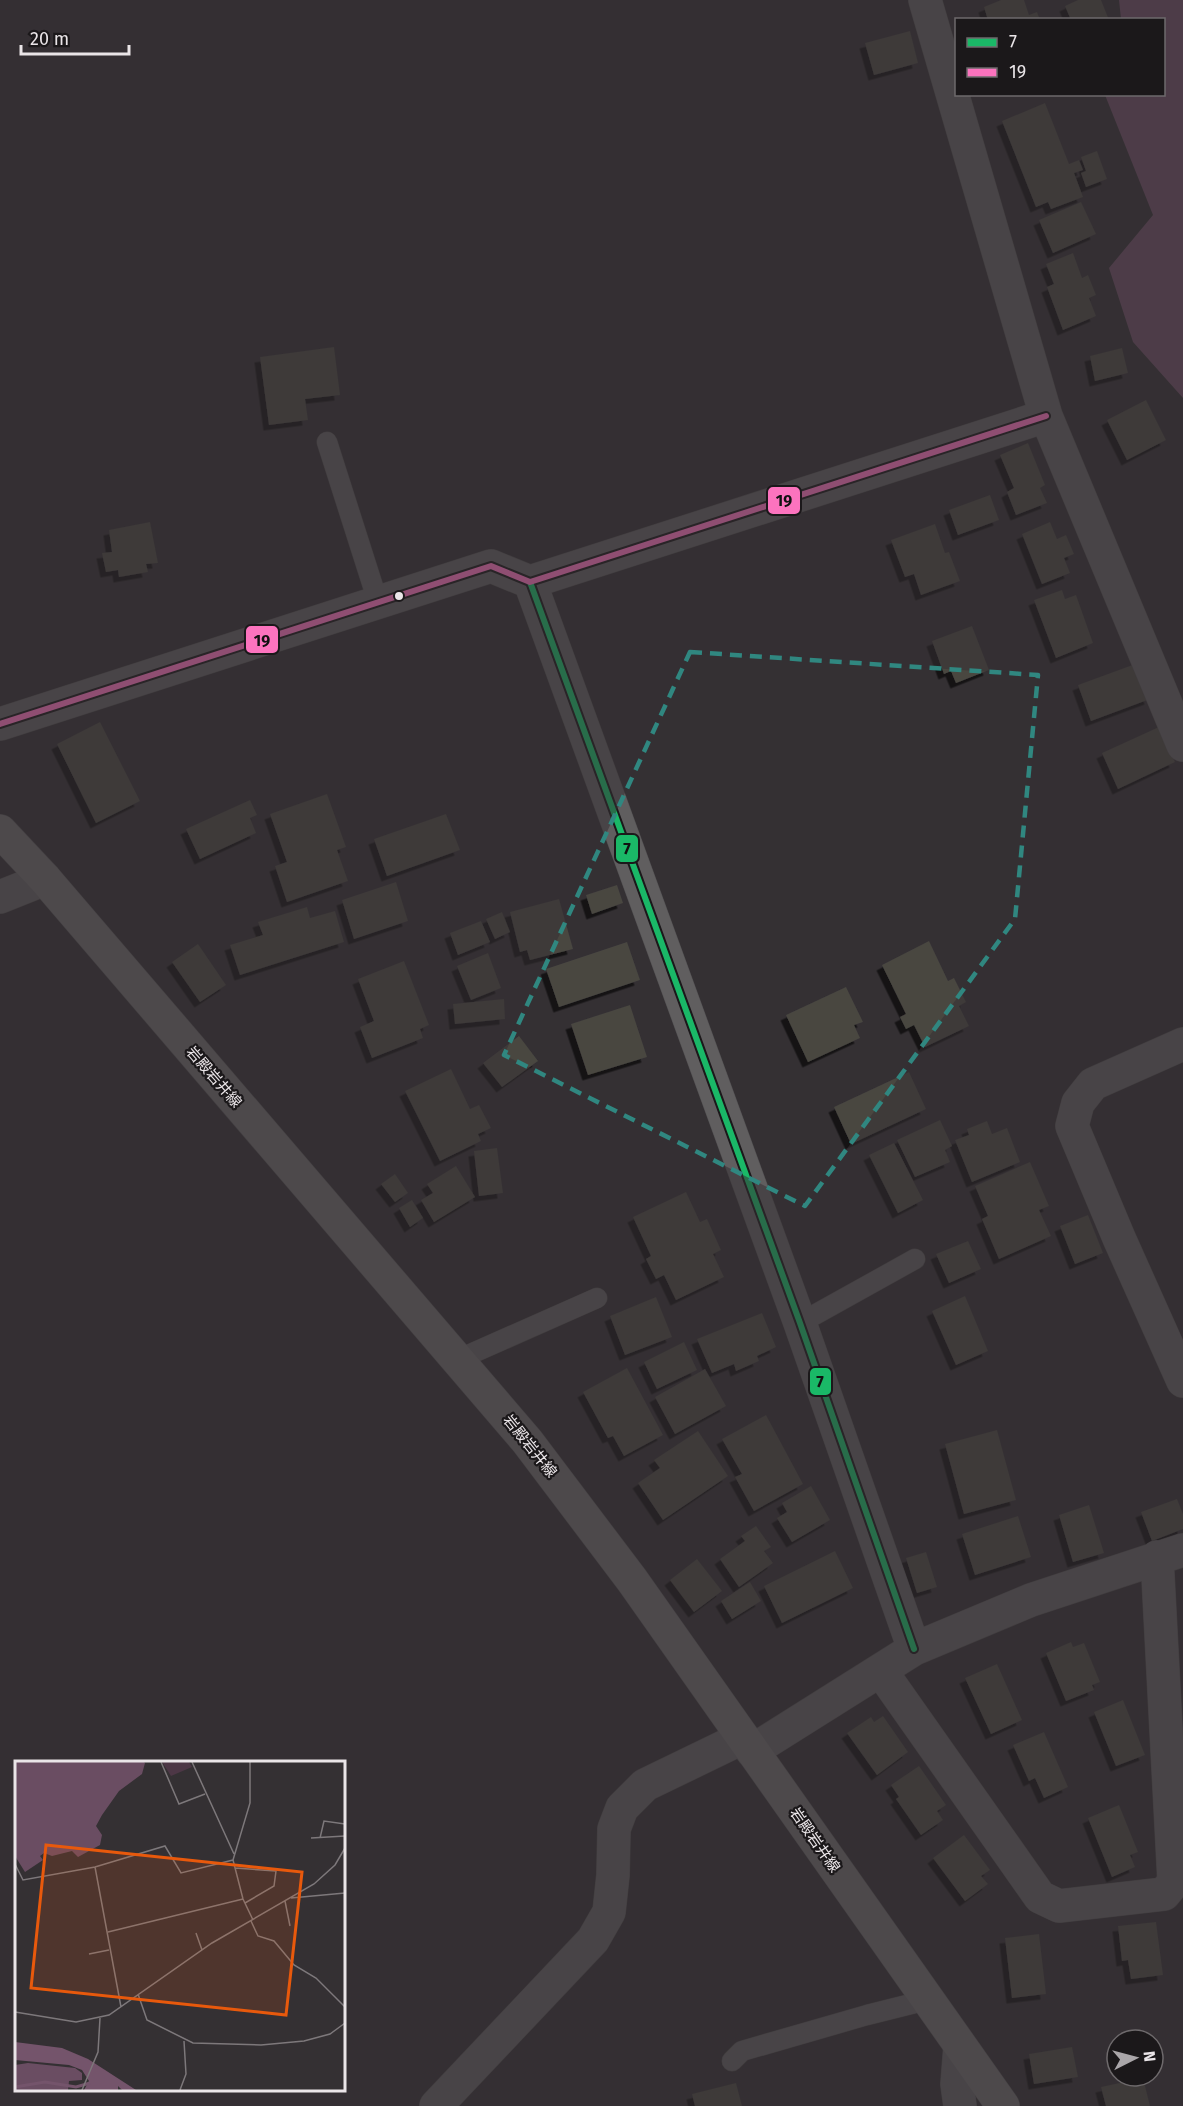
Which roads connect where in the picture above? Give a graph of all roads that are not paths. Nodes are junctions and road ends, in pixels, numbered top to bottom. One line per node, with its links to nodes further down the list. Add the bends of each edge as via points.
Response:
1 (925, 0): 2 (street)
2 (1046, 416): 4 (street); 7 (street)
3 (327, 442): 5 (lane)
4 (530, 582): 5 (street, via 491,566); 14 (street)
5 (378, 602): 6 (street)
6 (0, 724)
7 (1183, 745)
8 (0, 831): 9 (main road, 岩殿岩井線)
9 (45, 879): 10 (street); 15 (main road, 岩殿岩井線)
10 (0, 897)
11 (1183, 1044): 16 (street, via 1093,1084 1078,1103 1072,1126)
12 (915, 1258): 14 (lane)
13 (597, 1298): 15 (lane)
14 (800, 1323): 18 (street)
15 (457, 1360): 20 (main road, 岩殿岩井線, via 527,1441 611,1552)
16 (1183, 1381)
17 (1170, 1554): 18 (street, via 1031,1600); 19 (street, via 1174,1882 1164,1894 1059,1906 1040,1897)
18 (914, 1649): 19 (street)
19 (881, 1671): 20 (street)
20 (747, 1744): 21 (main road, 岩殿岩井線); 24 (street, via 645,1785 622,1808 614,1830 609,1912 593,1940)
21 (927, 2000): 22 (main road, 岩殿岩井線); 23 (lane, via 742,2051)
22 (960, 2046): 25 (street); 26 (main road, 岩殿岩井線)
23 (732, 2061)
24 (436, 2106)
25 (960, 2106)
26 (1003, 2106)

